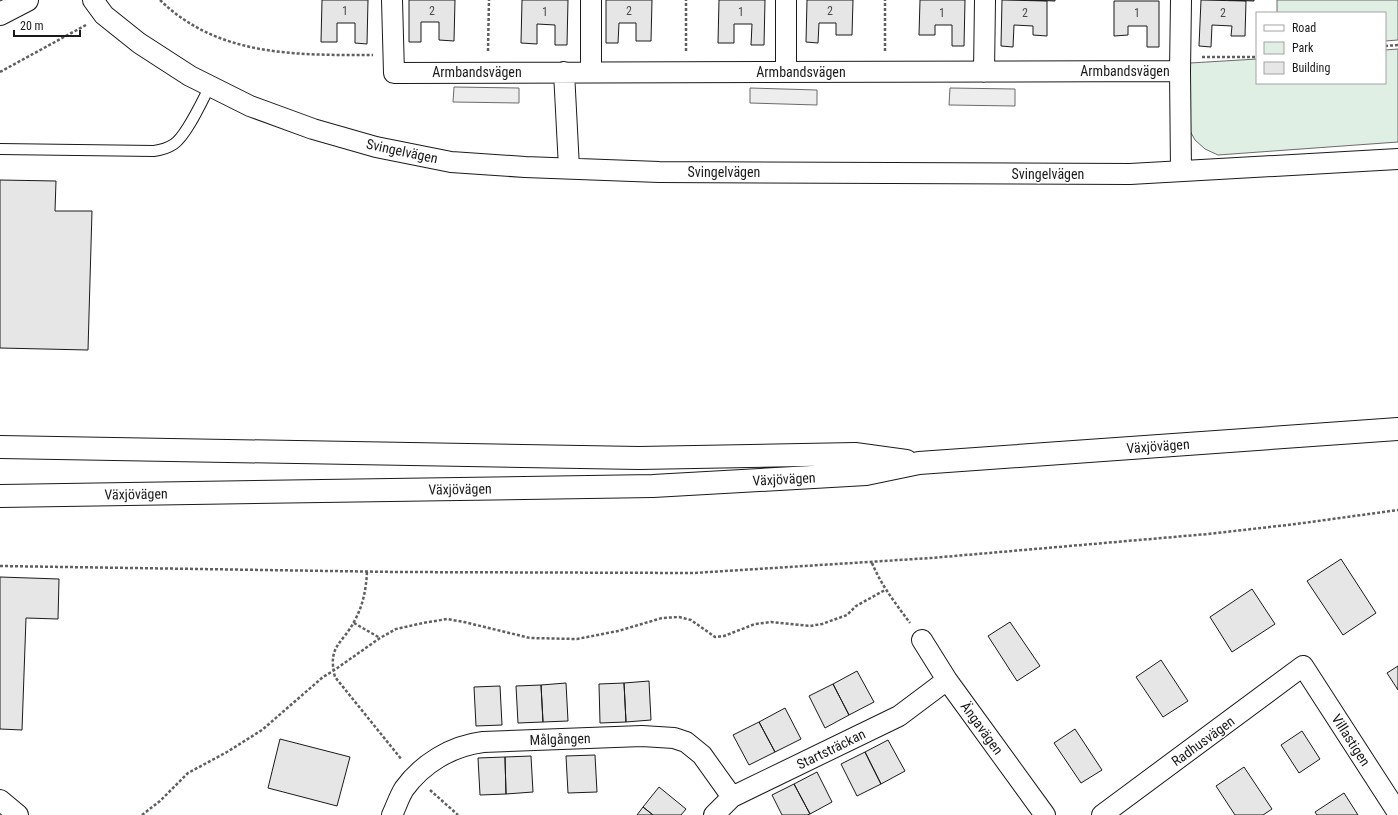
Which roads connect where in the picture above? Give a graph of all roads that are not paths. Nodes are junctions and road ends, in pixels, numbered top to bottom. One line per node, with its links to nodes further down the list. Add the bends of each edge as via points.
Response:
1 (27, 0): 8 (main road)
2 (392, 0): 10 (street, Armbandsvägen, via 394,73)
3 (591, 0): 11 (street)
4 (786, 0): 12 (street)
5 (985, 0): 13 (street)
6 (1181, 0): 9 (street)
7 (98, 8): 14 (street, Svingelvägen, via 139,43)
8 (0, 14)
9 (1180, 71): 13 (street, Armbandsvägen); 18 (street, Armbandsvägen)
10 (564, 72): 11 (street, Armbandsvägen); 17 (street)
11 (591, 72): 12 (street, Armbandsvägen)
12 (786, 72): 13 (street, Armbandsvägen)
13 (984, 72)
14 (210, 86): 15 (lane, via 184,132 166,149); 17 (street, Svingelvägen, via 250,106 299,124 376,146 451,162)
15 (0, 149)
16 (1398, 159): 18 (street, Svingelvägen)
17 (569, 168): 18 (street, Svingelvägen, via 667,172)
18 (1181, 172)
19 (1398, 429): 21 (main road, Växjövägen)
20 (0, 447): 21 (main road, Växjövägen, via 639,458 855,454)
21 (919, 462): 22 (main road, Växjövägen, via 866,474 653,486)
22 (0, 496)
23 (922, 640): 25 (street, Ängavägen)
24 (1303, 666): 28 (street, Villastigen); 33 (street, Radhusvägen)
25 (947, 680): 26 (street, Startsträckan, via 899,716); 32 (street, Ängavägen)
26 (732, 797): 30 (street, Målgången, via 702,755 686,742 674,738 642,736 474,743 436,758 403,790); 31 (street, Startsträckan)
27 (0, 800): 29 (street)
28 (1398, 813)
29 (18, 815)
30 (392, 815)
31 (714, 815)
32 (1045, 815)
33 (1102, 815)

